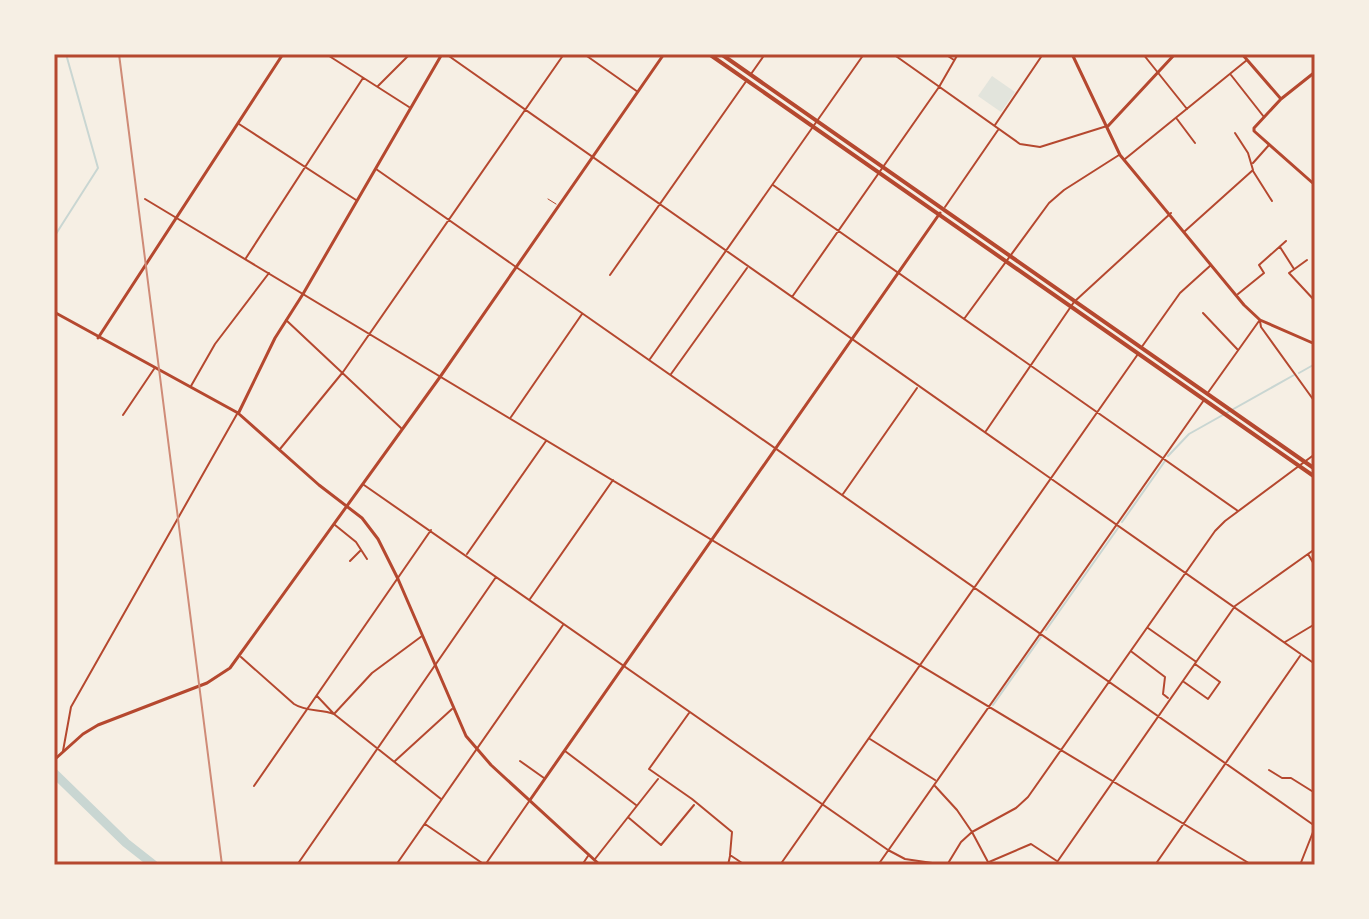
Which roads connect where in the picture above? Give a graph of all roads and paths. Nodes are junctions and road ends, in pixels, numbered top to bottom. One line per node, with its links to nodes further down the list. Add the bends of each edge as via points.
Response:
1 (283, 54): 37 (street)
2 (326, 54): 26 (street)
3 (410, 54): 28 (street)
4 (444, 54): 32 (street); 34 (street)
5 (564, 54): 34 (street)
6 (584, 54): 30 (street)
7 (664, 54): 30 (street)
8 (709, 54): 27 (highway)
9 (721, 54): 27 (highway)
10 (765, 54): 27 (street)
11 (864, 54): 38 (street)
12 (893, 54): 29 (street)
13 (945, 54): 21 (street)
14 (958, 54): 21 (street)
15 (1043, 54): 40 (street)
16 (1081, 54): 20 (street)
17 (1143, 54): 23 (street)
18 (1175, 54): 23 (street)
19 (1242, 54): 22 (street)
20 (1074, 56): 39 (street)
21 (955, 60): 29 (street)
22 (1247, 60): 25 (street); 31 (street)
23 (1158, 72): 33 (street); 39 (street)
24 (1315, 72): 31 (street)
25 (1230, 74): 33 (street); 35 (street)
26 (363, 78): 28 (street); 48 (street)
27 (749, 78): 38 (highway); 58 (street)
28 (377, 87): 32 (street)
29 (939, 87): 40 (street); 50 (street)
30 (638, 92): 45 (street)
31 (1281, 99): 35 (street)
32 (410, 108): 49 (street)
33 (1187, 109): 36 (street)
34 (525, 110): 45 (street); 63 (street)
35 (1264, 117): 43 (street, via 1254,131)
36 (1176, 118): 42 (street); 46 (street)
37 (238, 124): 48 (street); 62 (street)
38 (815, 124): 50 (highway); 52 (street)
39 (1108, 126): 40 (street, via 1032,147); 44 (street)
40 (997, 128): 60 (street)
41 (1235, 133): 47 (street)
42 (1195, 143)
43 (1269, 145): 47 (street); 53 (street)
44 (1120, 155): 46 (street); 69 (street, via 1049,203)
45 (593, 158): 58 (street); 59 (street)
46 (1124, 160): 61 (street)
47 (1252, 164): 51 (street)
48 (305, 168): 56 (street); 70 (street)
49 (375, 168): 56 (street); 63 (street)
50 (881, 170): 60 (highway); 64 (street)
51 (1253, 170): 57 (street); 65 (street)
52 (773, 185): 64 (street); 68 (street)
53 (1315, 185)
54 (145, 199): 62 (street)
55 (548, 199): 59 (lane)
56 (356, 200): 79 (street)
57 (1272, 201)
58 (660, 204): 68 (street); 78 (street)
59 (559, 206): 73 (street)
60 (941, 212): 69 (highway); 77 (street)
61 (1171, 213): 65 (street); 83 (street)
62 (177, 218): 70 (street); 91 (street)
63 (449, 219): 73 (street); 90 (street)
64 (838, 230): 77 (street); 81 (street)
65 (1185, 231): 72 (street)
66 (1286, 241): 67 (street)
67 (1279, 246): 75 (street); 80 (street, via 1259,265 1264,273)
68 (727, 251): 74 (street); 96 (street)
69 (1007, 258): 83 (highway); 88 (street)
70 (246, 259): 76 (street)
71 (1307, 260): 75 (street)
72 (1212, 264): 80 (street); 94 (street, via 1180,293)
73 (517, 266): 85 (street); 101 (street)
74 (748, 266): 81 (street); 100 (street)
75 (1294, 269): 82 (street, via 1289,273)
76 (269, 273): 79 (street); 103 (street, via 215,344)
77 (897, 273): 88 (street); 92 (street)
78 (610, 275)
79 (303, 294): 87 (street); 90 (street)
80 (1237, 295): 89 (street)
81 (792, 297): 92 (street)
82 (1315, 301)
83 (1073, 304): 94 (highway); 97 (street)
84 (54, 312): 91 (street)
85 (583, 313): 96 (street); 109 (street)
86 (1203, 313): 95 (street)
87 (286, 320): 99 (street); 107 (street)
88 (963, 320): 97 (street)
89 (1260, 320): 93 (street); 95 (street); 105 (street)
90 (369, 334): 99 (street); 101 (street)
91 (98, 338): 98 (street)
92 (851, 339): 102 (street); 113 (street)
93 (1315, 344)
94 (1140, 351): 104 (highway); 106 (street)
95 (1239, 351): 104 (street)
96 (649, 360): 100 (street)
97 (1030, 366): 106 (street); 111 (street)
98 (155, 368): 103 (street); 108 (street)
99 (343, 372): 110 (street); 114 (street)
100 (671, 375): 113 (street)
101 (440, 377): 109 (street); 110 (street)
102 (919, 386): 111 (street); 123 (street)
103 (191, 387): 107 (street)
104 (1206, 397): 116 (street); 117 (highway)
105 (1315, 402)
106 (1097, 412): 116 (street); 119 (street)
107 (238, 413): 114 (street); 172 (street, via 71,707)
108 (123, 415)
109 (510, 418): 112 (street)
110 (402, 429): 122 (street)
111 (985, 432): 119 (street)
112 (546, 440): 121 (street); 133 (street)
113 (775, 447): 123 (street); 129 (street)
114 (280, 450): 124 (street)
115 (1315, 454): 117 (street)
116 (1163, 457): 125 (street); 126 (street)
117 (1302, 464): 118 (highway); 120 (highway); 125 (street)
118 (1315, 469)
119 (1051, 477): 126 (street); 140 (street)
120 (1315, 477)
121 (613, 480): 129 (street); 141 (street)
122 (363, 484): 124 (street); 128 (street)
123 (842, 495): 140 (street)
124 (348, 506): 127 (street); 139 (street, via 369,526)
125 (1238, 511): 137 (street, via 1215,531)
126 (1118, 524): 137 (street); 146 (street)
127 (334, 525): 131 (street); 151 (street)
128 (432, 530): 133 (street); 139 (street)
129 (712, 539): 153 (street); 156 (street)
130 (1315, 549): 132 (street)
131 (361, 550): 134 (street); 135 (street)
132 (1308, 554): 136 (street); 142 (street)
133 (466, 555): 138 (street)
134 (367, 559)
135 (350, 561)
136 (1315, 566)
137 (1186, 572): 142 (street); 145 (street)
138 (496, 576): 141 (street); 155 (street)
139 (398, 579): 147 (street); 159 (street)
140 (975, 587): 146 (street); 153 (street)
141 (529, 600): 143 (street)
142 (1235, 606): 148 (street); 152 (street)
143 (564, 624): 156 (street); 169 (street)
144 (1315, 624): 148 (street)
145 (1147, 627): 149 (street); 152 (street)
146 (1041, 633): 157 (street); 161 (street)
147 (422, 636): 155 (street); 165 (street, via 372,673)
148 (1285, 643): 150 (street)
149 (1131, 651): 157 (street); 160 (street, via 1165,677 1163,694)
150 (1301, 655): 154 (street); 176 (street)
151 (240, 656): 162 (street); 172 (street, via 217,678 98,725)
152 (1196, 663): 158 (street); 158 (street, via 1220,682 1208,699)
153 (920, 664): 161 (street); 167 (street)
154 (1315, 664)
155 (435, 665): 163 (street); 168 (street)
156 (624, 666): 164 (street); 171 (street)
157 (1110, 680): 166 (street); 170 (street)
158 (1183, 681): 160 (street)
159 (316, 695): 162 (street); 165 (street)
160 (1170, 700): 166 (street)
161 (990, 705): 170 (street); 180 (street)
162 (306, 709): 165 (street); 183 (street)
163 (453, 709): 169 (street); 175 (street)
164 (689, 712): 178 (street, via 649,769); 188 (street)
165 (334, 714): 168 (street)
166 (1159, 715): 176 (street); 181 (street)
167 (869, 738): 180 (street); 188 (street)
168 (378, 749): 175 (street); 201 (street)
169 (476, 749): 185 (street); 186 (street)
170 (1062, 749): 181 (street); 194 (street, via 1028,797)
171 (565, 751): 179 (street); 189 (street)
172 (63, 752): 173 (street)
173 (54, 760)
174 (520, 761): 179 (street)
175 (394, 762): 185 (street)
176 (1226, 763): 192 (street); 193 (street)
177 (1269, 770): 184 (street)
178 (660, 777): 187 (street); 189 (street)
179 (545, 779): 186 (street)
180 (937, 781): 182 (street)
181 (1115, 781): 192 (street); 200 (street)
182 (934, 785): 194 (street); 195 (street)
183 (254, 786)
184 (1315, 793)
185 (441, 799): 191 (street)
186 (530, 800): 196 (street); 203 (street)
187 (696, 803): 190 (street, via 661,845); 197 (street, via 732,832)
188 (823, 804): 195 (street); 208 (street)
189 (637, 806): 190 (street)
190 (628, 818): 198 (street)
191 (424, 823): 202 (street); 203 (street)
192 (1184, 823): 213 (street); 214 (street)
193 (1315, 826): 215 (street)
194 (972, 832): 199 (street); 210 (street)
195 (888, 850): 209 (street); 210 (street, via 905,859)
196 (589, 855): 198 (street); 204 (street)
197 (730, 855): 206 (street); 207 (street)
198 (594, 860): 205 (street)
199 (988, 862): 200 (street, via 1031,844); 211 (street)
200 (1056, 863): 212 (street)
201 (297, 865)
202 (396, 865)
203 (485, 865)
204 (582, 865)
205 (600, 865)
206 (728, 865)
207 (745, 865)
208 (780, 865)
209 (878, 865)
210 (946, 865)
211 (982, 865)
212 (1063, 865)
213 (1155, 865)
214 (1252, 865)
215 (1300, 865)

